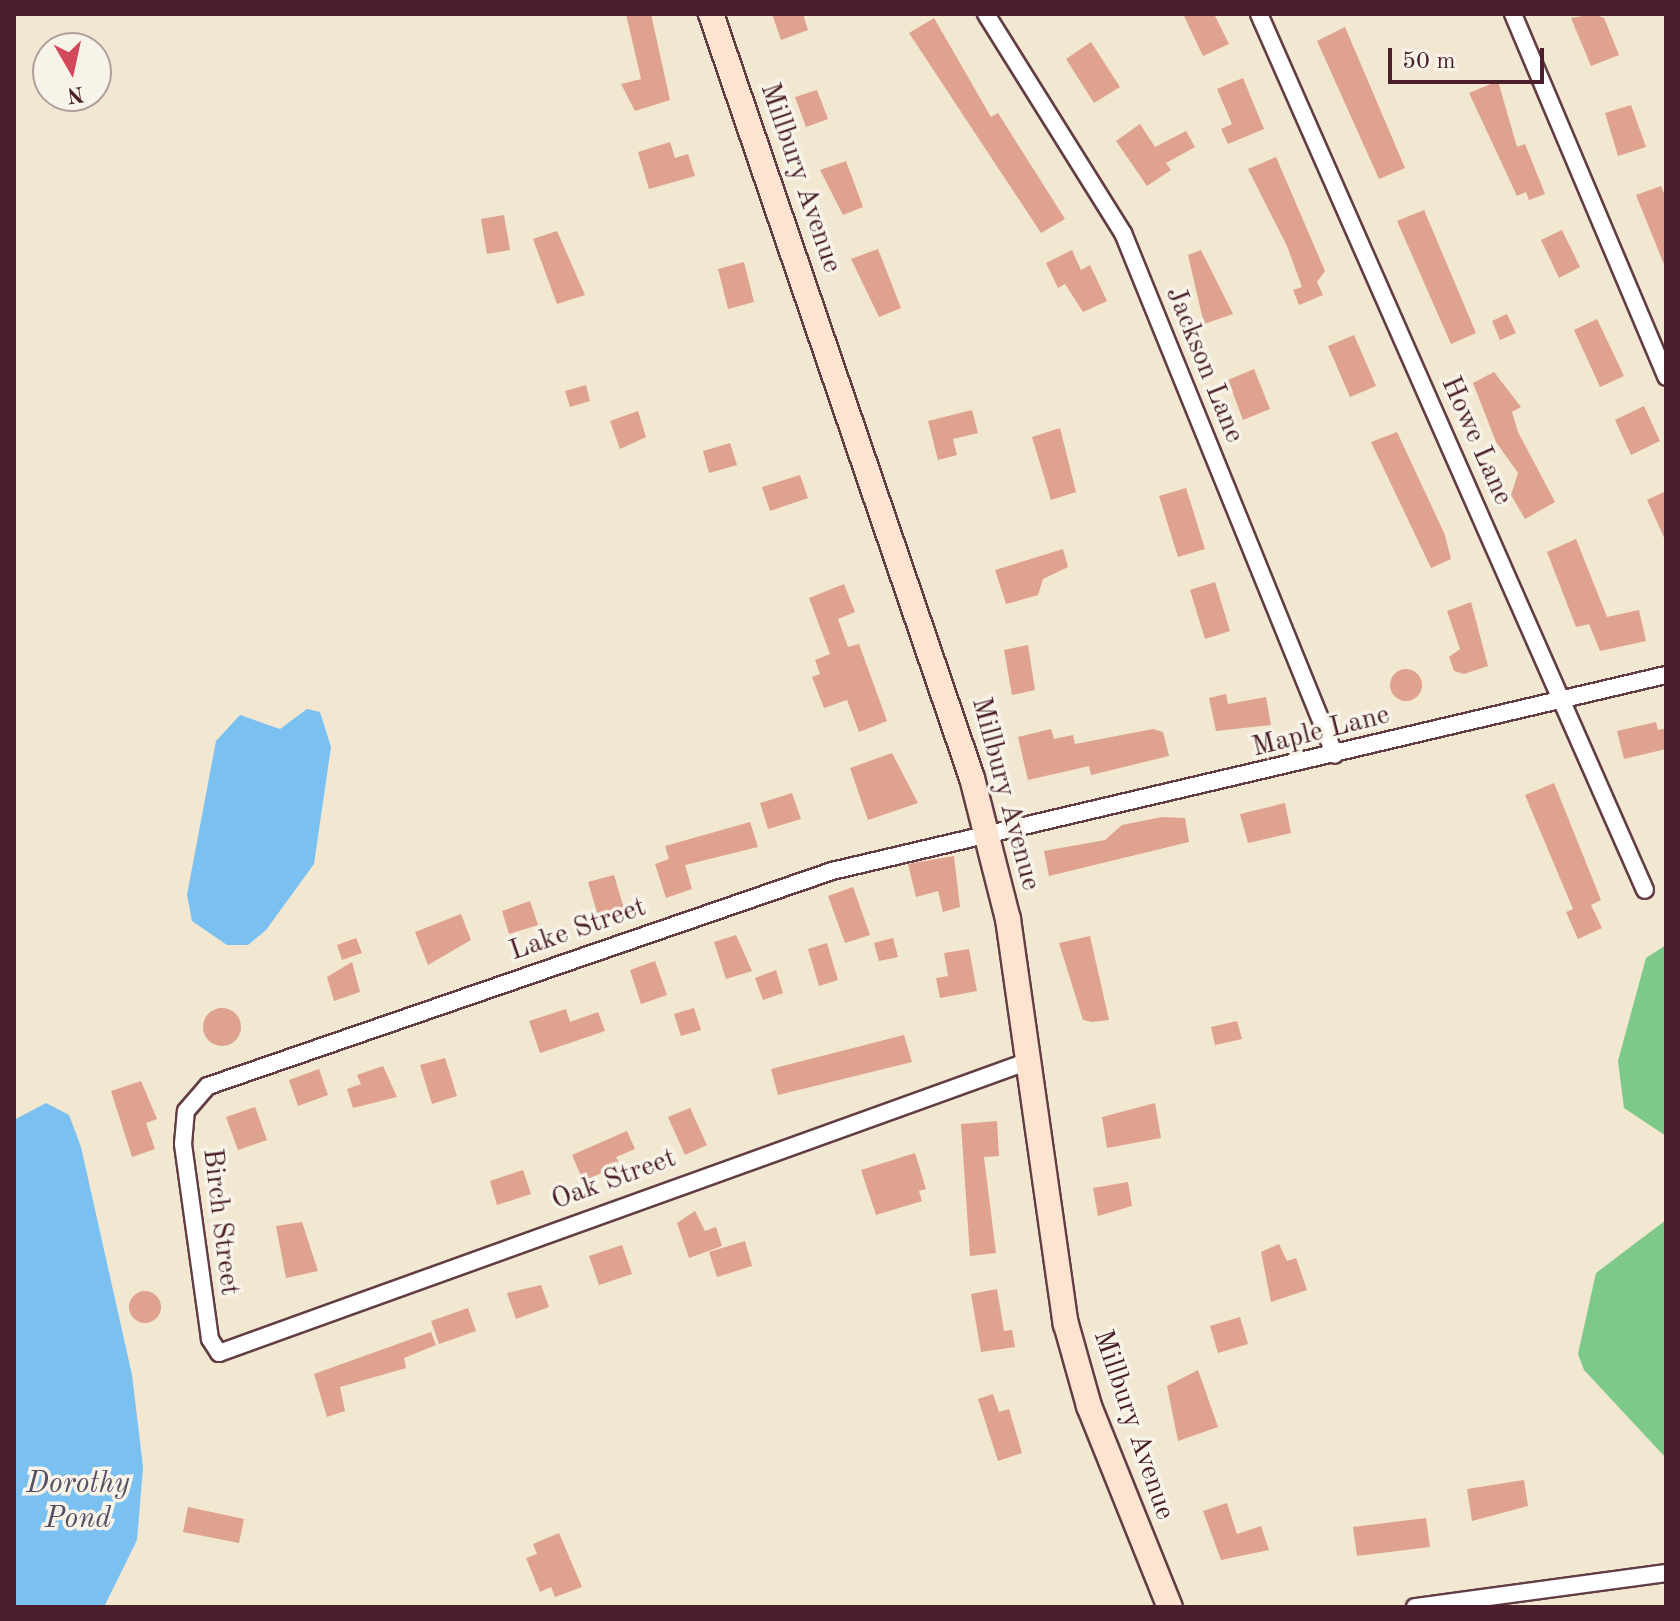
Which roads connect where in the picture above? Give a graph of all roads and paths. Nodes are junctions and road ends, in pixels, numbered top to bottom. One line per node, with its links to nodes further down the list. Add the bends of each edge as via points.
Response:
1 (711, 14): 9 (main road, Millbury Avenue, via 928,634)
2 (986, 14): 8 (street, Jackson Lane, via 1123,233)
3 (1259, 14): 7 (street, Howe Lane)
4 (1513, 14): 5 (street)
5 (1666, 377)
6 (1666, 675): 7 (street, Maple Lane)
7 (1563, 700): 8 (street, Maple Lane); 10 (street, Howe Lane)
8 (1335, 755): 9 (street, Maple Lane)
9 (986, 830): 11 (main road, Millbury Avenue); 12 (street, Lake Street, via 832,871 222,1079)
10 (1645, 890)
11 (1029, 1061): 13 (street, Oak Street); 15 (main road, Millbury Avenue, via 1066,1324 1089,1406)
12 (194, 1096): 13 (street, Birch Street, via 184,1123 185,1190)
13 (219, 1353)
14 (1666, 1573): 16 (street)
15 (1170, 1607)
16 (1415, 1607)

